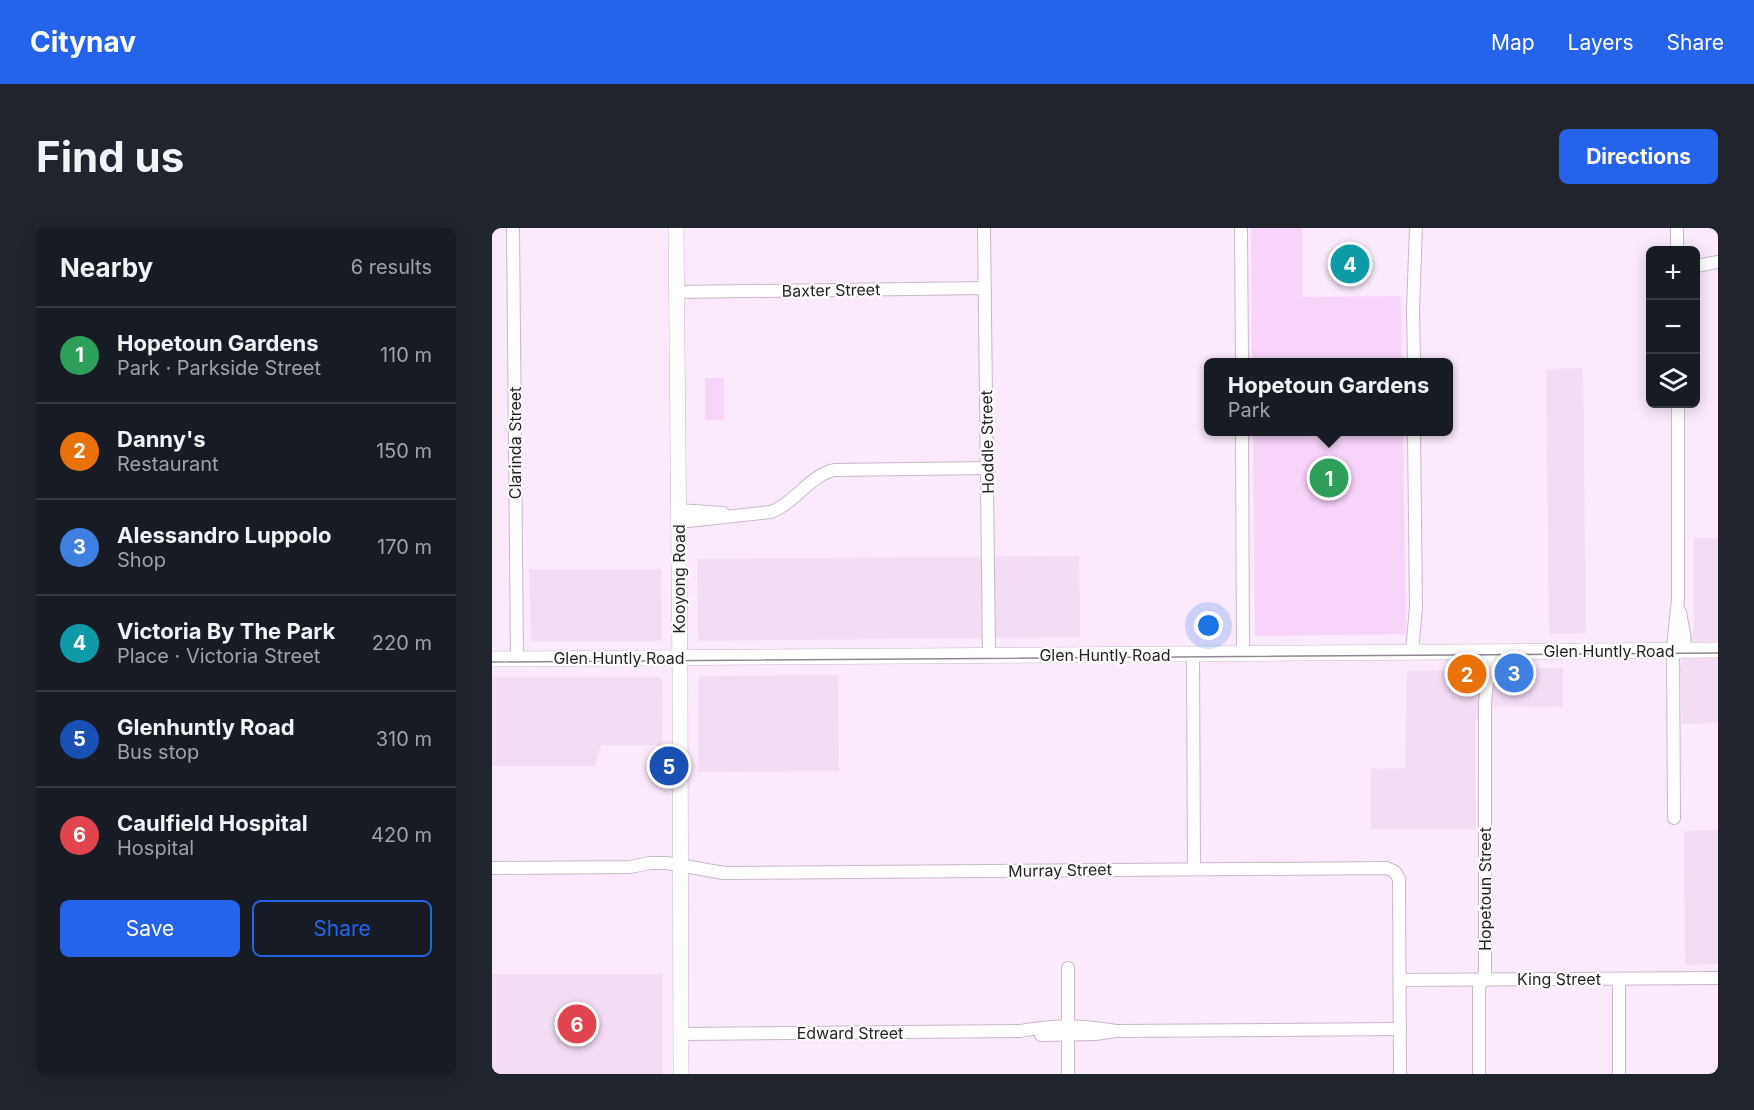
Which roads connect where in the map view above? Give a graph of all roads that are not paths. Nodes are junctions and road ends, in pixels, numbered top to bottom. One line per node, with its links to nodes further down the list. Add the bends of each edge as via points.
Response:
1 (513, 228): 29 (street, Clarinda Street)
2 (676, 228): 12 (street, Kooyong Road)
3 (984, 228): 11 (street, Hoddle Street)
4 (1241, 228): 13 (street)
5 (1416, 228): 14 (street)
6 (1677, 228): 7 (street)
7 (1677, 246)
8 (1700, 258): 9 (street)
9 (1718, 261): 10 (street)
10 (1700, 265)
11 (985, 288): 12 (street, Baxter Street); 18 (street, Hoddle Street)
12 (677, 291): 19 (street, Kooyong Road)
13 (1242, 358)
14 (1414, 358)
15 (1678, 408): 20 (street, via 1678,599 1684,634)
16 (1242, 436): 25 (street)
17 (1414, 436): 22 (street)
18 (987, 468): 19 (street, via 834,470 821,475 777,510 706,520); 26 (street, Hoddle Street)
19 (678, 516): 27 (street, Kooyong Road)
20 (1679, 650): 21 (street, Glen Huntly Road); 23 (street, Glen Huntly Road); 30 (street)
21 (1718, 650)
22 (1417, 652): 23 (street, Glen Huntly Road); 25 (street, Glen Huntly Road)
23 (1485, 652): 38 (street, Hopetoun Street)
24 (1193, 654): 25 (street, Glen Huntly Road); 26 (street, Glen Huntly Road); 32 (street)
25 (1243, 654)
26 (989, 656): 27 (street, Glen Huntly Road)
27 (680, 658): 29 (street, Glen Huntly Road); 33 (street, Kooyong Road)
28 (492, 659): 29 (street, Glen Huntly Road)
29 (517, 659)
30 (1674, 818)
31 (492, 868): 33 (street, Murray Street)
32 (1194, 869): 33 (street, Murray Street, via 705,876); 37 (street, Murray Street, via 1388,868 1399,879)
33 (680, 870): 41 (street, Kooyong Road)
34 (1068, 968): 40 (street)
35 (1718, 978): 36 (street, King Street)
36 (1619, 979): 38 (street, King Street); 46 (street)
37 (1400, 980): 38 (street, King Street); 39 (street)
38 (1482, 980): 45 (street, Hopetoun Street)
39 (1400, 1029): 40 (street, Edward Street, via 1116,1031 1096,1027); 44 (street)
40 (1068, 1031): 41 (street, Edward Street, via 1036,1035 1020,1031); 43 (street)
41 (681, 1034): 42 (street, Kooyong Road)
42 (681, 1074)
43 (1068, 1074)
44 (1400, 1074)
45 (1479, 1074)
46 (1619, 1074)

